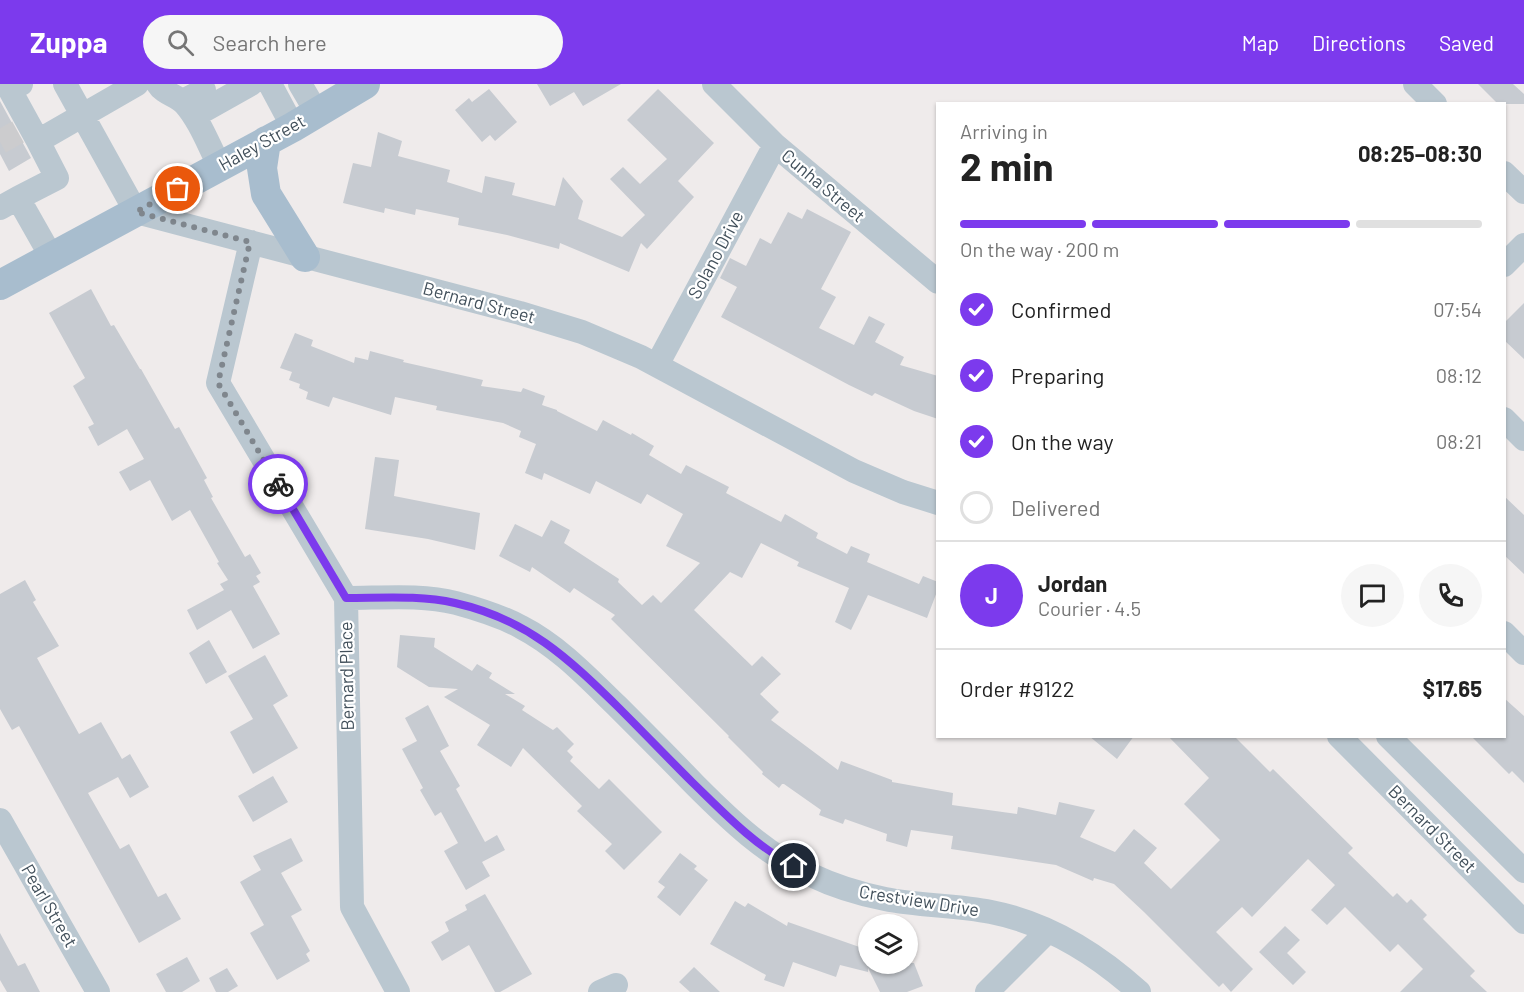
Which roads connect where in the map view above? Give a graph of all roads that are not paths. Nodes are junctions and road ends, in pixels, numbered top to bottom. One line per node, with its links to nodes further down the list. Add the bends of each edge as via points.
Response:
1 (65, 84): 13 (street)
2 (137, 84): 13 (street)
3 (251, 84): 11 (street)
4 (270, 84): 14 (street)
5 (300, 84): 14 (street)
6 (365, 84): 14 (main road, Haley Street)
7 (714, 84): 17 (street, Cunha Street)
8 (1415, 84): 12 (street)
9 (8, 85): 15 (street)
10 (204, 90): 11 (street)
11 (174, 95): 18 (street)
12 (1433, 102)
13 (82, 115): 15 (street); 22 (street)
14 (305, 120): 16 (main road, Haley Street)
15 (29, 133): 21 (street, via 57,178)
16 (266, 141): 18 (main road, Haley Street); 25 (main road, via 262,168 266,194)
17 (775, 145): 29 (street, Cunha Street); 30 (street, Solano Drive)
18 (220, 167): 22 (main road, Haley Street)
19 (1506, 175): 20 (street)
20 (1524, 192)
21 (9, 203): 26 (street)
22 (136, 212): 23 (street, Bernard Street); 26 (main road, Haley Street)
23 (250, 242): 25 (street, Bernard Street); 34 (street, Bernard Place, via 218,383)
24 (1524, 245): 27 (street)
25 (305, 257): 30 (street, Bernard Street, via 582,332)
26 (52, 258): 28 (main road, Haley Street)
27 (1506, 263)
28 (2, 280)
29 (936, 280)
30 (657, 365): 33 (street, Bernard Street, via 854,471)
31 (1506, 421): 32 (street)
32 (1524, 439)
33 (936, 502)
34 (346, 598): 42 (street, Crestview Drive, via 414,597 454,603 522,627 583,673 739,828 777,857 810,875 886,899 992,912); 44 (street, Bernard Place, via 352,907)
35 (1506, 635): 36 (street)
36 (1524, 653)
37 (1341, 738): 41 (street, Bernard Street)
38 (1390, 738): 40 (street, Bernard Street)
39 (0, 820): 43 (street, Pearl Street)
40 (1524, 871)
41 (1524, 922)
42 (1048, 931): 45 (street); 46 (street, Crestview Drive, via 1112,968)
43 (98, 992)
44 (398, 992)
45 (987, 992)
46 (1139, 992)

